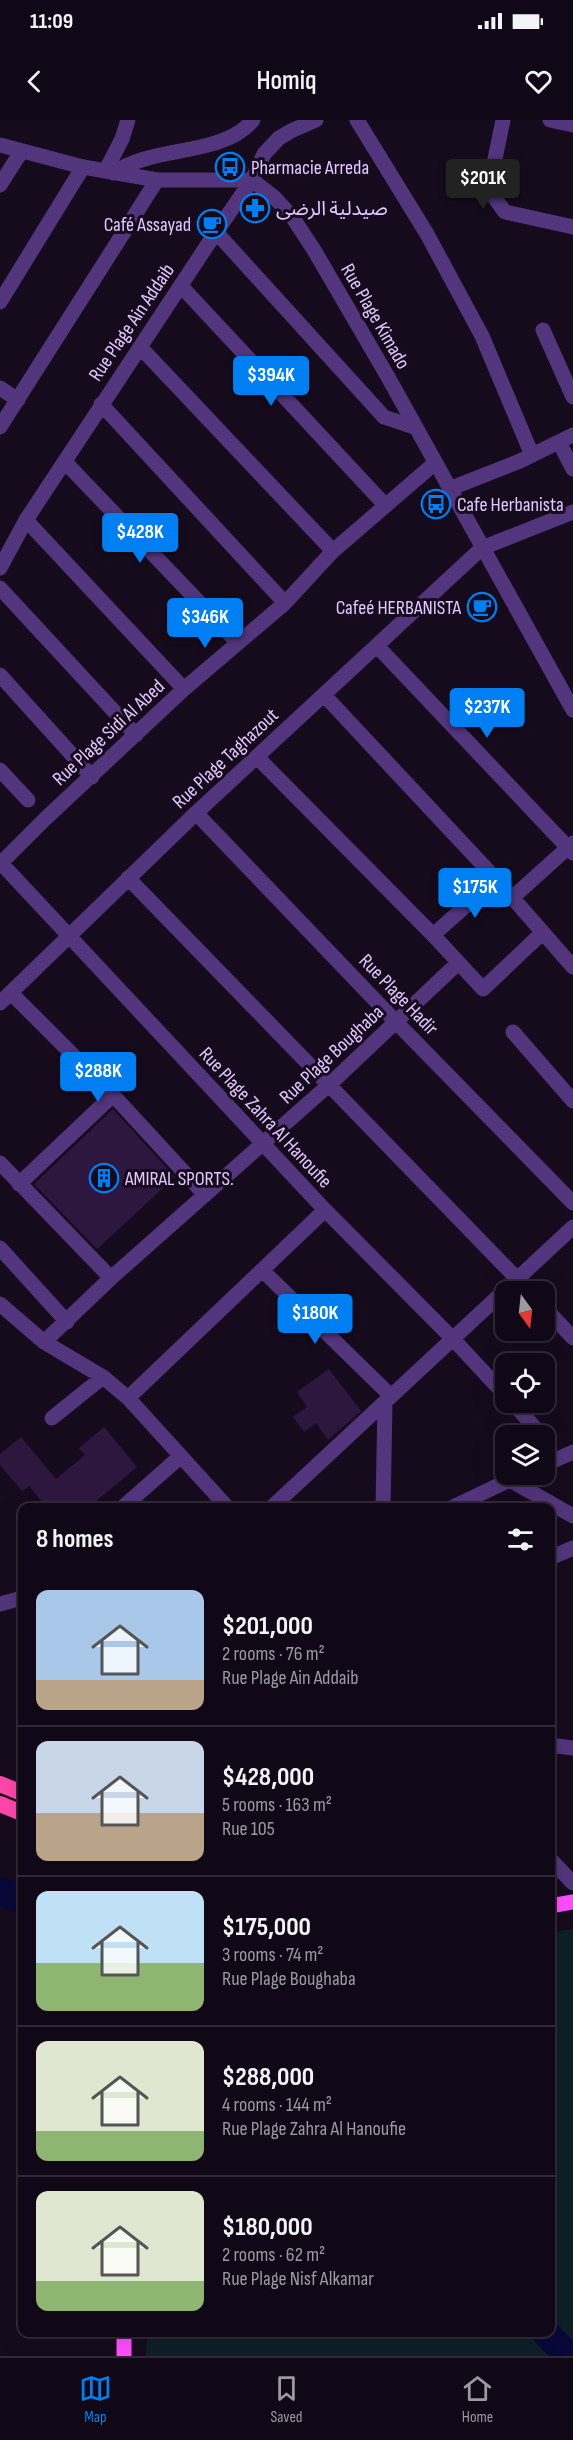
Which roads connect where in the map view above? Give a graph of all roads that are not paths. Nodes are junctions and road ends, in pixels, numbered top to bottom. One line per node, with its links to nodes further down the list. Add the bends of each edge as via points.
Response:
1 (128, 120): 11 (street)
2 (253, 120): 11 (street, via 233,135 128,163)
3 (316, 120): 13 (street, Rue Plage Ain Addaib, via 271,146)
4 (357, 120): 28 (street, via 427,234 482,336)
5 (503, 120): 15 (street, via 490,183 494,197 505,213)
6 (550, 120): 7 (street)
7 (573, 125)
8 (0, 145): 9 (street)
9 (21, 152): 10 (street); 14 (street)
10 (83, 166): 11 (street); 18 (street)
11 (110, 172): 12 (street)
12 (157, 180): 13 (street); 23 (street)
13 (252, 180): 16 (street, Rue Plage Ain Addaib); 26 (street, Rue Plage Kimado, via 293,218)
14 (0, 185)
15 (573, 227)
16 (216, 232): 17 (street, Rue Plage Ain Addaib); 26 (street, via 384,417)
17 (181, 286): 20 (street, Rue Plage Ain Addaib); 33 (street)
18 (0, 302)
19 (543, 330): 22 (street)
20 (141, 348): 24 (street, Rue Plage Ain Addaib); 37 (street)
21 (0, 388): 23 (street)
22 (573, 397)
23 (18, 400): 25 (street)
24 (101, 404): 29 (street, Rue Plage Ain Addaib); 40 (street)
25 (0, 427)
26 (414, 427): 30 (street, Rue Plage Kimado)
27 (566, 438): 28 (street); 31 (street)
28 (532, 455): 32 (street)
29 (66, 462): 35 (street, Rue Plage Ain Addaib); 41 (street)
30 (435, 463): 32 (street, Rue Plage Kimado); 33 (street, Rue Plage Sidi Al Abed)
31 (573, 469)
32 (449, 489): 36 (street, Rue Plage Kimado)
33 (385, 505): 37 (street, Rue Plage Sidi Al Abed)
34 (571, 517): 36 (street)
35 (26, 520): 38 (street, Rue Plage Ain Addaib); 44 (street)
36 (482, 548): 42 (street, Rue Plage Taghazout); 46 (street, Rue Plage Kimado)
37 (333, 550): 40 (street, Rue Plage Sidi Al Abed)
38 (0, 568)
39 (0, 588): 47 (street)
40 (285, 603): 41 (street, Rue Plage Sidi Al Abed)
41 (238, 643): 44 (street, Rue Plage Sidi Al Abed)
42 (378, 646): 45 (street, Rue Plage Taghazout); 53 (street)
43 (0, 675): 50 (street)
44 (184, 689): 47 (street, Rue Plage Sidi Al Abed)
45 (324, 695): 48 (street, Rue Plage Taghazout); 56 (street)
46 (573, 708)
47 (136, 735): 50 (street, Rue Plage Sidi Al Abed)
48 (257, 758): 52 (street, Rue Plage Taghazout); 59 (street)
49 (0, 770): 51 (street)
50 (92, 777): 54 (street, Rue Plage Sidi Al Abed)
51 (28, 800)
52 (196, 813): 55 (street, Rue Plage Taghazout); 64 (street, Rue Plage Hadir)
53 (571, 848): 57 (street)
54 (0, 864): 60 (street, Rue Plage Zahra Al Hanoufie)
55 (128, 878): 60 (street, Rue Plage Taghazout); 66 (street)
56 (496, 879): 57 (street); 59 (street)
57 (511, 899): 58 (street)
58 (542, 933): 61 (street, via 483,989); 62 (street)
59 (433, 935): 61 (street)
60 (68, 937): 63 (street, Rue Plage Taghazout); 69 (street, Rue Plage Zahra Al Hanoufie)
61 (458, 963): 64 (street, Rue Plage Boughaba)
62 (573, 967)
63 (5, 998): 67 (street)
64 (397, 1023): 66 (street, Rue Plage Boughaba); 73 (street, Rue Plage Hadir)
65 (513, 1032): 68 (street)
66 (330, 1084): 69 (street, Rue Plage Boughaba); 79 (street)
67 (114, 1095): 71 (street); 72 (street)
68 (573, 1101)
69 (263, 1145): 72 (street, Rue Plage Boughaba); 74 (street, Rue Plage Zahra Al Hanoufie)
70 (0, 1163): 71 (street)
71 (20, 1184): 78 (street)
72 (205, 1195): 78 (street, Rue Plage Boughaba)
73 (573, 1203)
74 (325, 1210): 77 (street); 85 (street, Rue Plage Zahra Al Hanoufie)
75 (573, 1227): 79 (street)
76 (0, 1248): 83 (street)
77 (262, 1270): 89 (street); 90 (street)
78 (111, 1278): 83 (street, Rue Plage Boughaba)
79 (518, 1278): 80 (street); 85 (street)
80 (521, 1281)
81 (0, 1304): 86 (street)
82 (555, 1319): 84 (street)
83 (67, 1322): 86 (street, Rue Plage Boughaba)
84 (573, 1338)
85 (453, 1339): 88 (street, Rue Plage Zahra Al Hanoufie); 90 (street)
86 (44, 1342): 87 (street)
87 (103, 1377): 89 (street); 92 (street)
88 (495, 1384)
89 (128, 1398): 96 (street)
90 (388, 1399): 101 (street); 102 (street)
91 (522, 1413): 93 (street)
92 (52, 1418)
93 (532, 1425)
94 (555, 1445): 95 (street)
95 (568, 1454)
96 (180, 1456): 99 (street); 100 (street)
97 (499, 1485): 103 (street)
98 (528, 1485): 104 (street)
99 (128, 1503)
100 (223, 1503)
101 (276, 1503)
102 (383, 1503)
103 (461, 1503)
104 (554, 1503)
105 (555, 1504): 106 (street)
106 (573, 1516)
107 (573, 1548): 108 (street)
108 (555, 1556)
109 (18, 1599): 110 (street)
110 (0, 1604)
111 (555, 1746): 112 (street)
112 (573, 1748)
113 (0, 1784): 114 (highway)
114 (18, 1791)
115 (0, 1804): 116 (highway)
116 (18, 1811)
117 (555, 1864): 118 (street)
118 (573, 1883)
119 (573, 1902): 120 (main road)
120 (555, 1905)
121 (124, 2337): 122 (main road)
122 (124, 2356)

